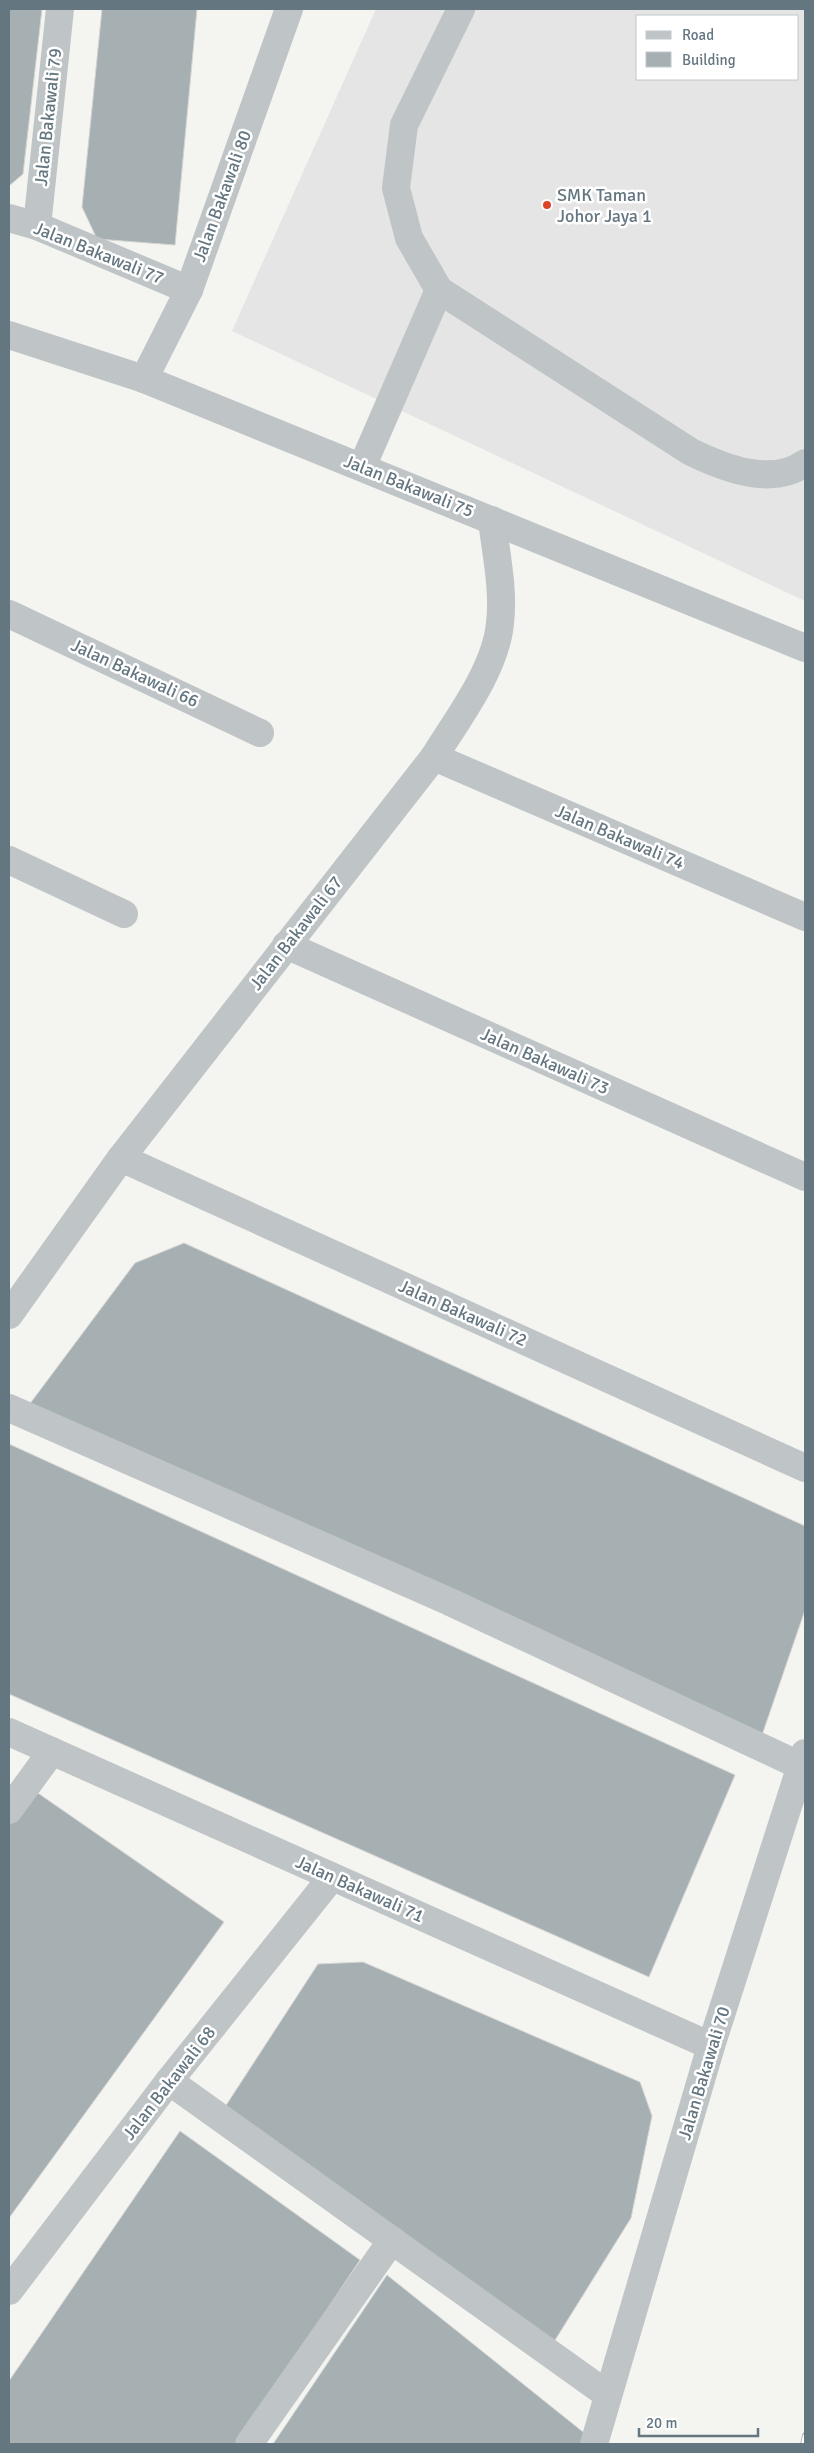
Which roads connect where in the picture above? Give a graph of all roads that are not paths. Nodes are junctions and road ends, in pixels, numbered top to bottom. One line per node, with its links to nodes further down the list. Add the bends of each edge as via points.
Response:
1 (60, 9): 5 (street, Jalan Bakawali 79)
2 (289, 9): 6 (street, Jalan Bakawali 80)
3 (461, 9): 7 (street, via 404,125 396,188 409,238)
4 (9, 218): 5 (street, Jalan Bakawali 77)
5 (37, 226): 6 (street, Jalan Bakawali 77)
6 (189, 290): 9 (street, Jalan Bakawali 80)
7 (440, 290): 10 (street, via 691,452 716,464 756,474 794,471); 11 (street)
8 (9, 335): 9 (street, Jalan Bakawali 75)
9 (144, 378): 11 (street, Jalan Bakawali 75)
10 (805, 463)
11 (362, 467): 12 (street, Jalan Bakawali 75)
12 (492, 520): 14 (street, Jalan Bakawali 75); 16 (street, Jalan Bakawali 67, via 500,593 500,624 494,652)
13 (9, 614): 15 (street, Jalan Bakawali 66)
14 (805, 648)
15 (260, 732)
16 (434, 757): 19 (street, Jalan Bakawali 74); 20 (street, Jalan Bakawali 67)
17 (9, 860): 18 (street)
18 (124, 914)
19 (805, 916)
20 (286, 945): 21 (street, Jalan Bakawali 67); 22 (street, Jalan Bakawali 73)
21 (121, 1158): 23 (street, Jalan Bakawali 67); 25 (street, Jalan Bakawali 72)
22 (805, 1177)
23 (9, 1315)
24 (9, 1408): 28 (street)
25 (805, 1468)
26 (9, 1732): 27 (street, Jalan Bakawali 71)
27 (52, 1751): 29 (street); 30 (street, Jalan Bakawali 71)
28 (803, 1760): 31 (street, Jalan Bakawali 70)
29 (9, 1810)
30 (332, 1877): 31 (street, Jalan Bakawali 71); 32 (street, Jalan Bakawali 68)
31 (711, 2046): 35 (street, Jalan Bakawali 70)
32 (170, 2081): 33 (street); 34 (street, Jalan Bakawali 68)
33 (392, 2240): 35 (street); 36 (street)
34 (9, 2291)
35 (608, 2395): 37 (street, Jalan Bakawali 70)
36 (250, 2444)
37 (594, 2444)

